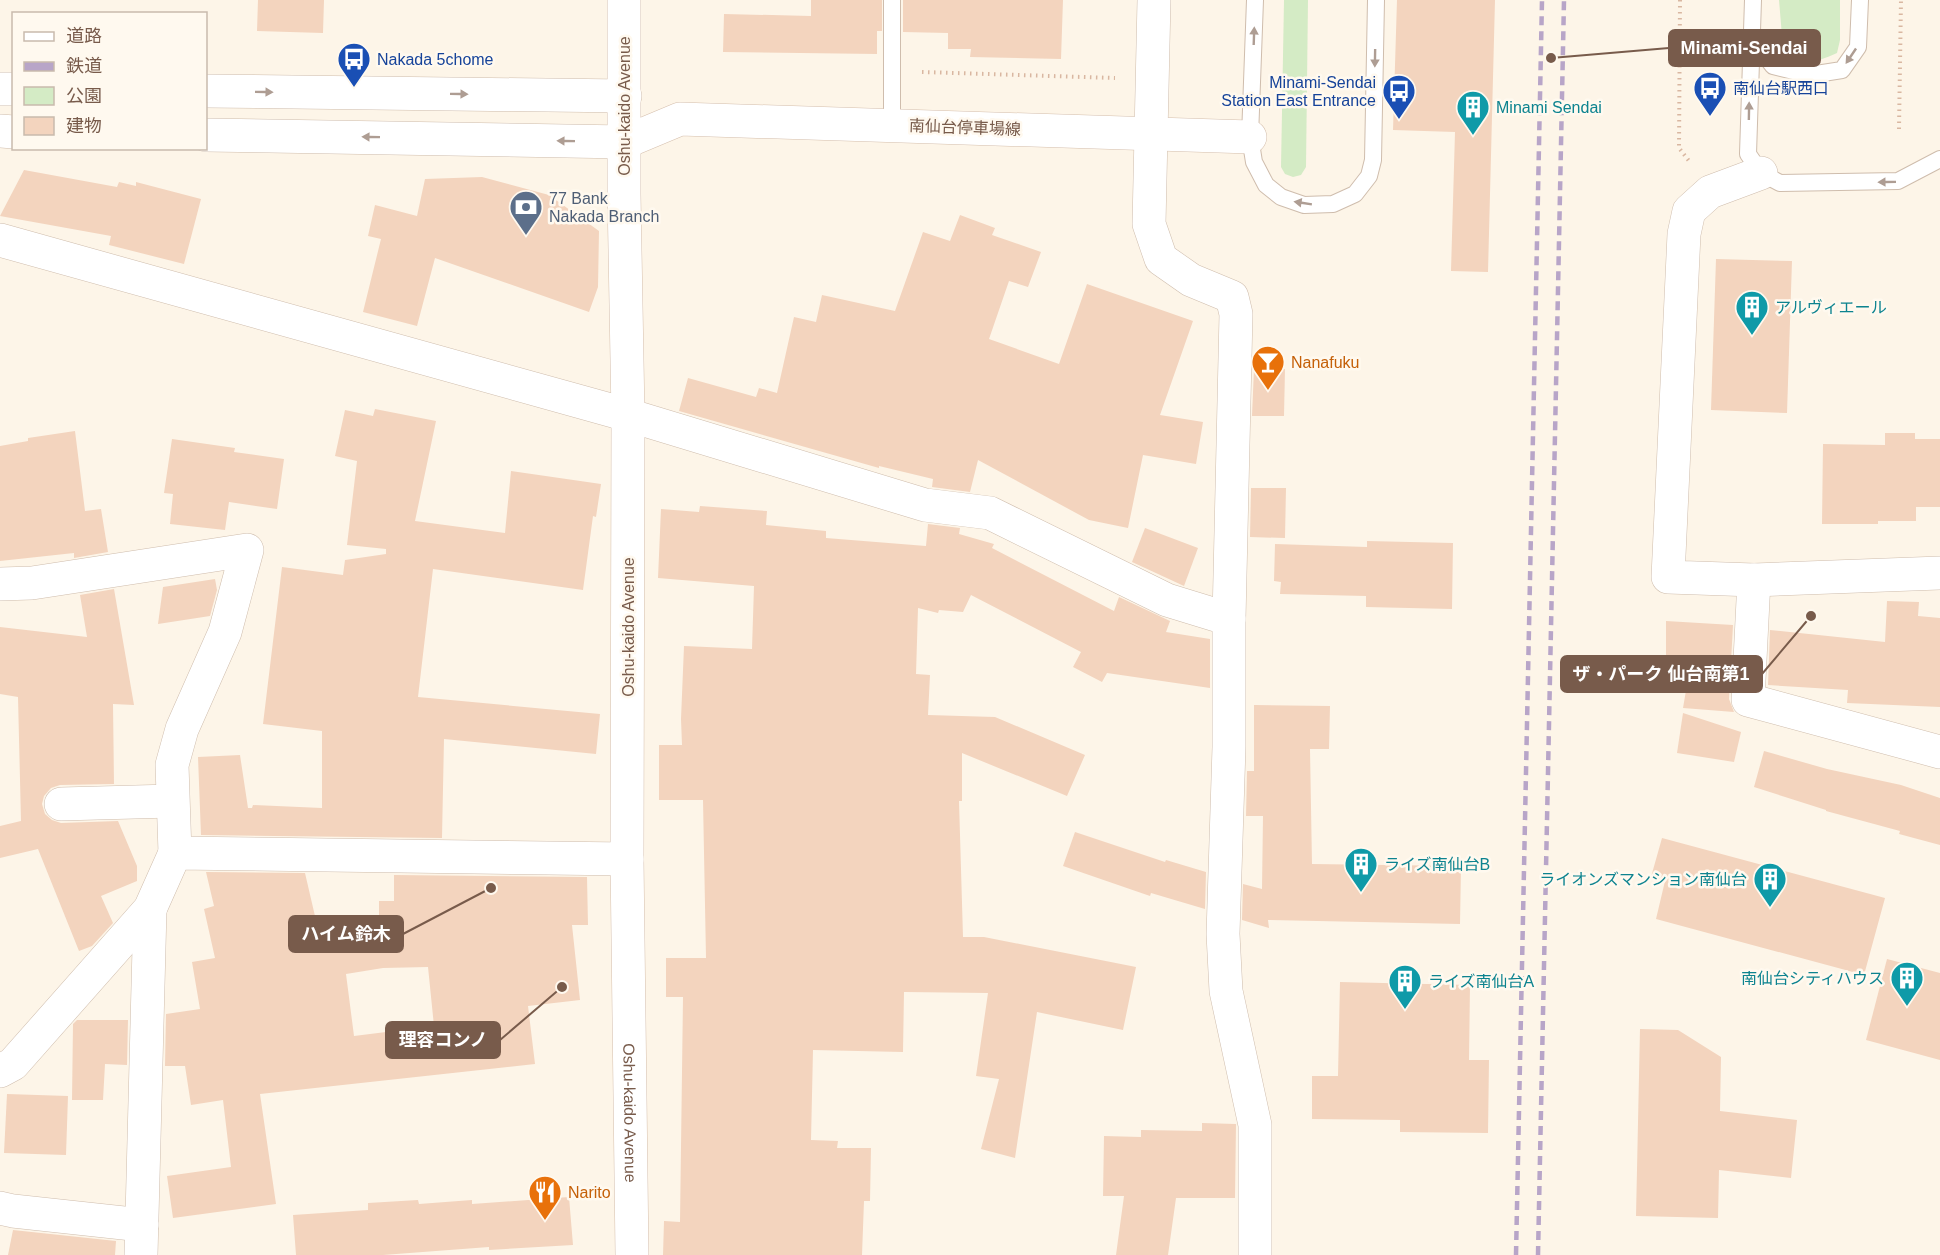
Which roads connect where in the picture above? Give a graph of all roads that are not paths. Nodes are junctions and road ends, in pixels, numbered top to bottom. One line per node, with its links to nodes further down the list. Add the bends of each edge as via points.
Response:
1 (624, 0): 10 (street, Oshu-kaido Avenue)
2 (891, 0): 12 (lane)
3 (1154, 0): 13 (street)
4 (1256, 0): 15 (lane, one-way to 4)
5 (1376, 0): 15 (lane, one-way to 15, via 1373,160 1369,176 1355,194 1333,204 1304,205 1281,197 1266,185 1254,162)
6 (1752, 0): 8 (lane)
7 (1860, 0): 8 (lane, one-way to 8, via 1858,47 1842,70 1810,75 1773,66)
8 (1751, 37): 18 (lane, one-way to 8, via 1748,154)
9 (207, 91): 10 (street, one-way to 10)
10 (625, 96): 11 (street, 南仙台停車場線); 16 (street, Oshu-kaido Avenue)
11 (680, 119): 12 (street, 南仙台停車場線); 16 (street, 南仙台停車場線)
12 (892, 125): 13 (street, 南仙台停車場線)
13 (1151, 134): 15 (street, 南仙台停車場線); 24 (street, via 1149,224 1161,259 1191,280 1232,297 1236,314)
14 (207, 135): 16 (street, one-way to 14)
15 (1250, 137)
16 (625, 142): 20 (street, Oshu-kaido Avenue)
17 (1940, 159): 18 (lane, one-way to 18, via 1898,182 1780,183)
18 (1761, 173): 22 (street, via 1710,192 1689,211 1684,234 1668,577)
19 (0, 240): 20 (street)
20 (628, 415): 24 (street, via 925,506 990,513 1167,600); 29 (street, Oshu-kaido Avenue)
21 (1940, 573): 22 (street)
22 (1754, 580): 25 (street, via 1748,700)
23 (0, 584): 26 (street, via 32,583 247,550 225,632 182,729 172,765)
24 (1230, 619): 35 (street, via 1224,945 1226,992 1255,1125)
25 (1940, 752)
26 (172, 801): 27 (street); 28 (street)
27 (61, 804)
28 (175, 853): 29 (street); 30 (street)
29 (627, 859): 34 (street, Oshu-kaido Avenue)
30 (150, 909): 31 (street, via 13,1064); 33 (street)
31 (0, 1071)
32 (0, 1208): 33 (street)
33 (142, 1240)
34 (632, 1255)
35 (1255, 1255)

